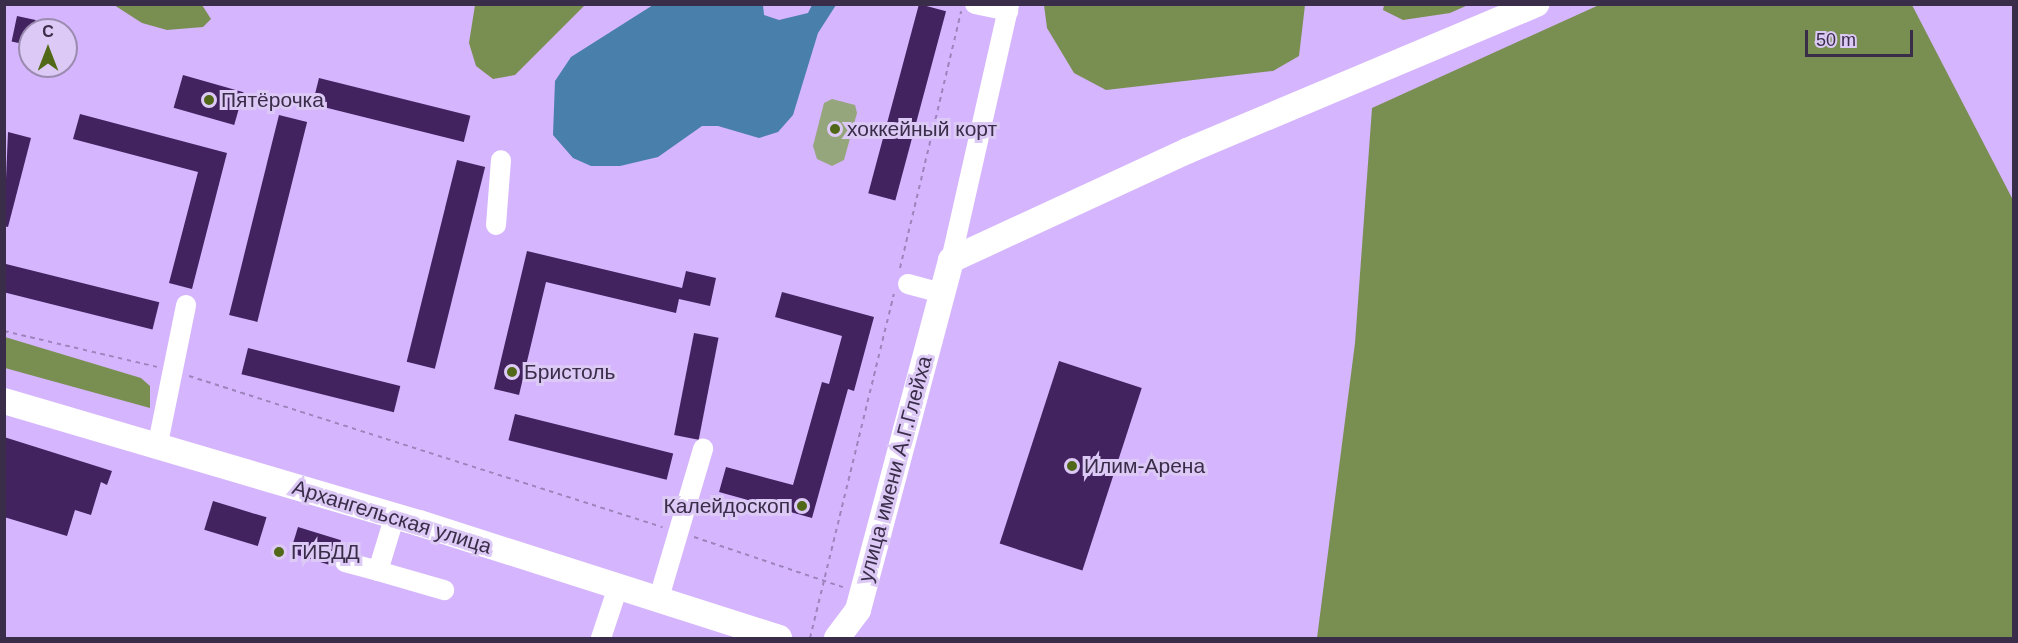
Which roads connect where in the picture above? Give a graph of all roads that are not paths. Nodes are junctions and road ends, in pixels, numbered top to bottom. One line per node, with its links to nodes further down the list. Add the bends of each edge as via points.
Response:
1 (975, 4): 3 (street)
2 (1536, 4): 6 (main road, via 1187,151)
3 (1008, 8): 6 (street)
4 (501, 160): 5 (street)
5 (495, 225)
6 (951, 260): 8 (main road, улица имени А.Г.Глейха)
7 (901, 279): 8 (street)
8 (942, 293): 21 (main road, улица имени А.Г.Глейха, via 862,594 854,620)
9 (186, 305): 11 (street)
10 (4, 401): 11 (main road, Архангельская улица)
11 (157, 448): 13 (main road, Архангельская улица)
12 (703, 449): 18 (street)
13 (395, 515): 15 (street); 17 (main road, Архангельская улица)
14 (345, 562): 15 (street)
15 (378, 571): 16 (street)
16 (444, 590)
17 (617, 590): 18 (main road, Архангельская улица); 19 (street)
18 (658, 601): 20 (main road, Архангельская улица)
19 (601, 639)
20 (779, 639)
21 (837, 639)

